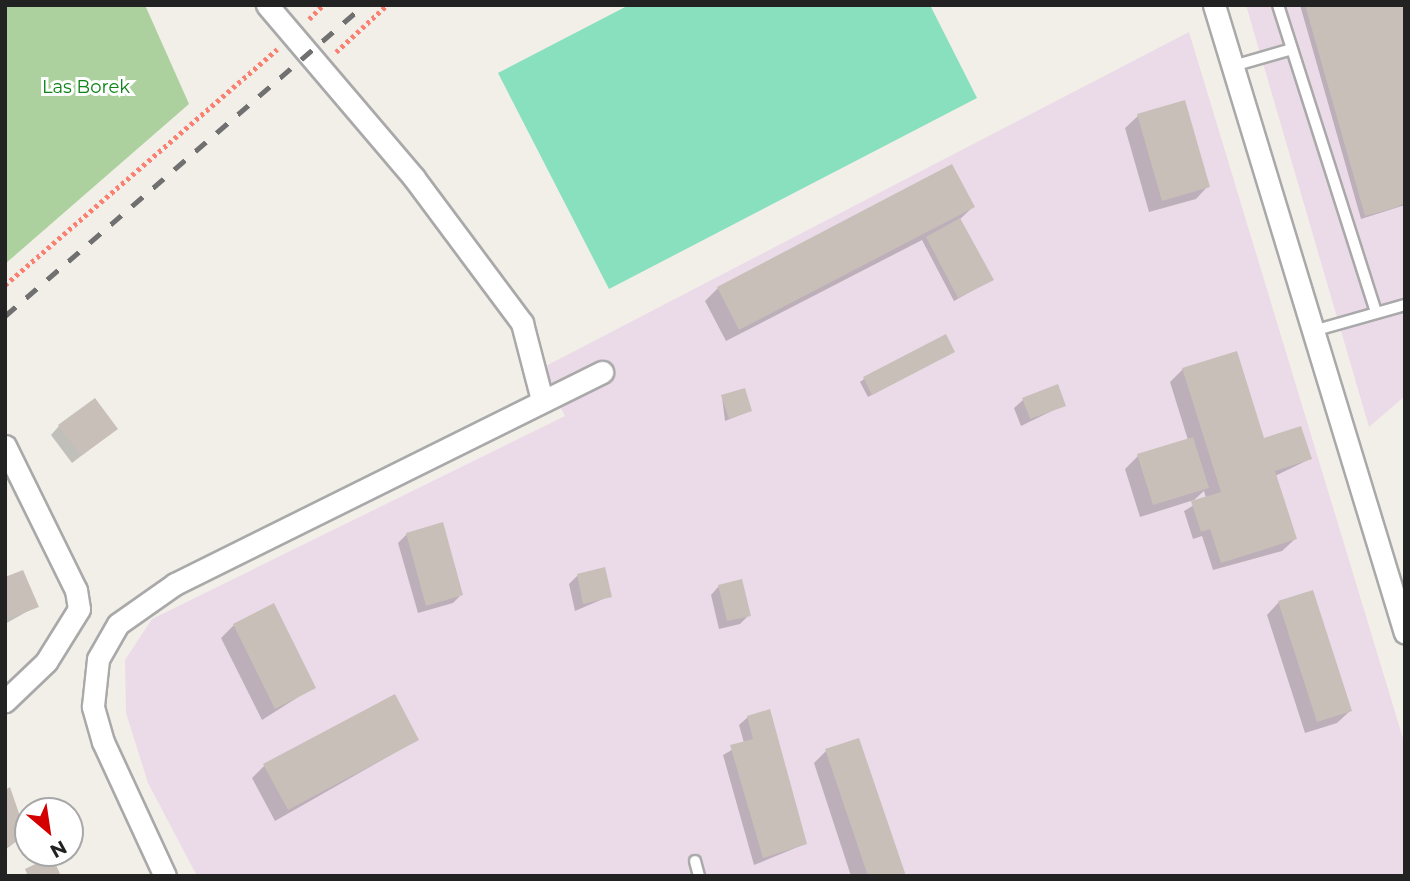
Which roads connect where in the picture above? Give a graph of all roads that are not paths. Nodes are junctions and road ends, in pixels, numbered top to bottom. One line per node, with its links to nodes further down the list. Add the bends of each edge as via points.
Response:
1 (267, 5): 10 (street, via 414,178 522,323)
2 (1214, 5): 5 (street)
3 (1278, 5): 4 (lane)
4 (1292, 49): 5 (lane); 7 (lane)
5 (1233, 66): 8 (street)
6 (1405, 304): 7 (lane)
7 (1376, 313): 8 (lane)
8 (1314, 331): 12 (street)
9 (602, 372): 10 (street)
10 (542, 400): 15 (street, via 175,584 118,624 98,659 93,706 103,742)
11 (5, 446): 13 (street, via 76,590 79,609 46,662)
12 (1405, 633)
13 (5, 701)
14 (695, 861): 16 (lane)
15 (165, 876)
16 (699, 876)

